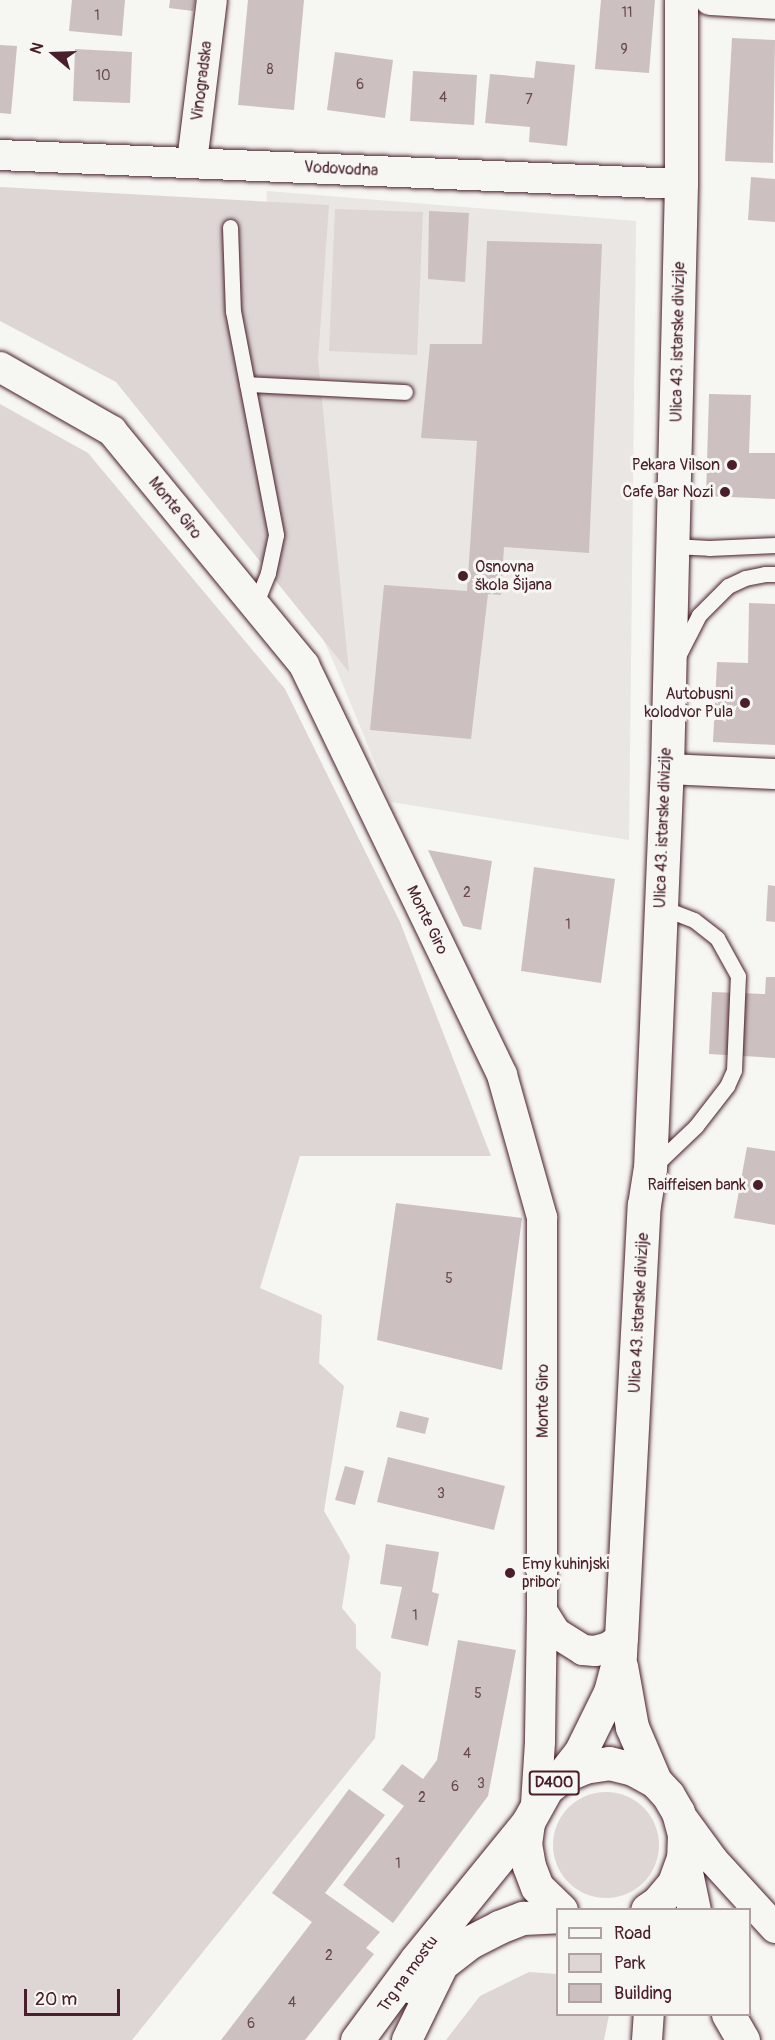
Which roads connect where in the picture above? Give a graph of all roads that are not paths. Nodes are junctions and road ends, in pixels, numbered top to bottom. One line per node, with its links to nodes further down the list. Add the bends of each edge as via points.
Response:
1 (212, 0): 6 (street, Vinogradska)
2 (681, 0): 7 (main road, Ulica 43. istarske divizije)
3 (710, 0): 4 (street)
4 (770, 2)
5 (0, 155): 6 (street, Vodovodna)
6 (192, 162): 7 (street, Vodovodna)
7 (681, 184): 13 (main road, Ulica 43. istarske divizije)
8 (230, 226): 10 (lane, via 233,311)
9 (0, 367): 15 (street, Monte Giro, via 112,431)
10 (247, 384): 11 (lane); 15 (lane, via 276,535 268,573)
11 (405, 392)
12 (775, 545): 13 (lane)
13 (673, 546): 16 (main road, Ulica 43. istarske divizije)
14 (775, 574): 16 (lane, via 745,578 728,586 699,615)
15 (255, 606): 21 (street, Monte Giro, via 304,665 502,1075 542,1216)
16 (668, 678): 17 (main road, Ulica 43. istarske divizije)
17 (667, 769): 18 (street); 19 (main road, Ulica 43. istarske divizije)
18 (775, 774)
19 (660, 907): 20 (main road, Ulica 43. istarske divizije); 20 (lane, via 694,920 717,938 738,976 734,1070 727,1086 696,1126)
20 (651, 1169): 22 (main road, Ulica 43. istarske divizije, via 644,1205)
21 (542, 1611): 22 (street, via 556,1633 583,1650); 26 (street, via 540,1742)
22 (621, 1647): 23 (main road, Ulica 43. istarske divizije, via 610,1692 597,1721); 24 (main road, Ulica 43. istarske divizije, via 632,1727)
23 (561, 1777): 24 (main road, Trg na mostu / D400, via 584,1767 609,1764 633,1769); 26 (main road, Trg na mostu / D400, via 547,1788)
24 (655, 1781): 25 (main road, Trg na mostu / D400)
25 (678, 1812): 27 (main road, Trg na mostu / D400, via 684,1834); 32 (street, via 713,1860)
26 (532, 1813): 28 (main road, via 525,1844 529,1866 537,1887); 36 (main road, Trg na mostu / D400)
27 (683, 1858): 29 (main road, Trg na mostu / D400, via 674,1883); 30 (main road, Trg na mostu / D400)
28 (559, 1908)
29 (650, 1908)
30 (694, 1908)
31 (556, 1916): 33 (main road, Trg na mostu / D400, via 523,1918 470,1942)
32 (775, 1928)
33 (447, 1958): 36 (main road, Trg na mostu / D400); 37 (street)
34 (649, 2016): 38 (street)
35 (729, 2016): 39 (main road)
36 (366, 2028)
37 (407, 2040)
38 (647, 2040)
39 (743, 2040)

